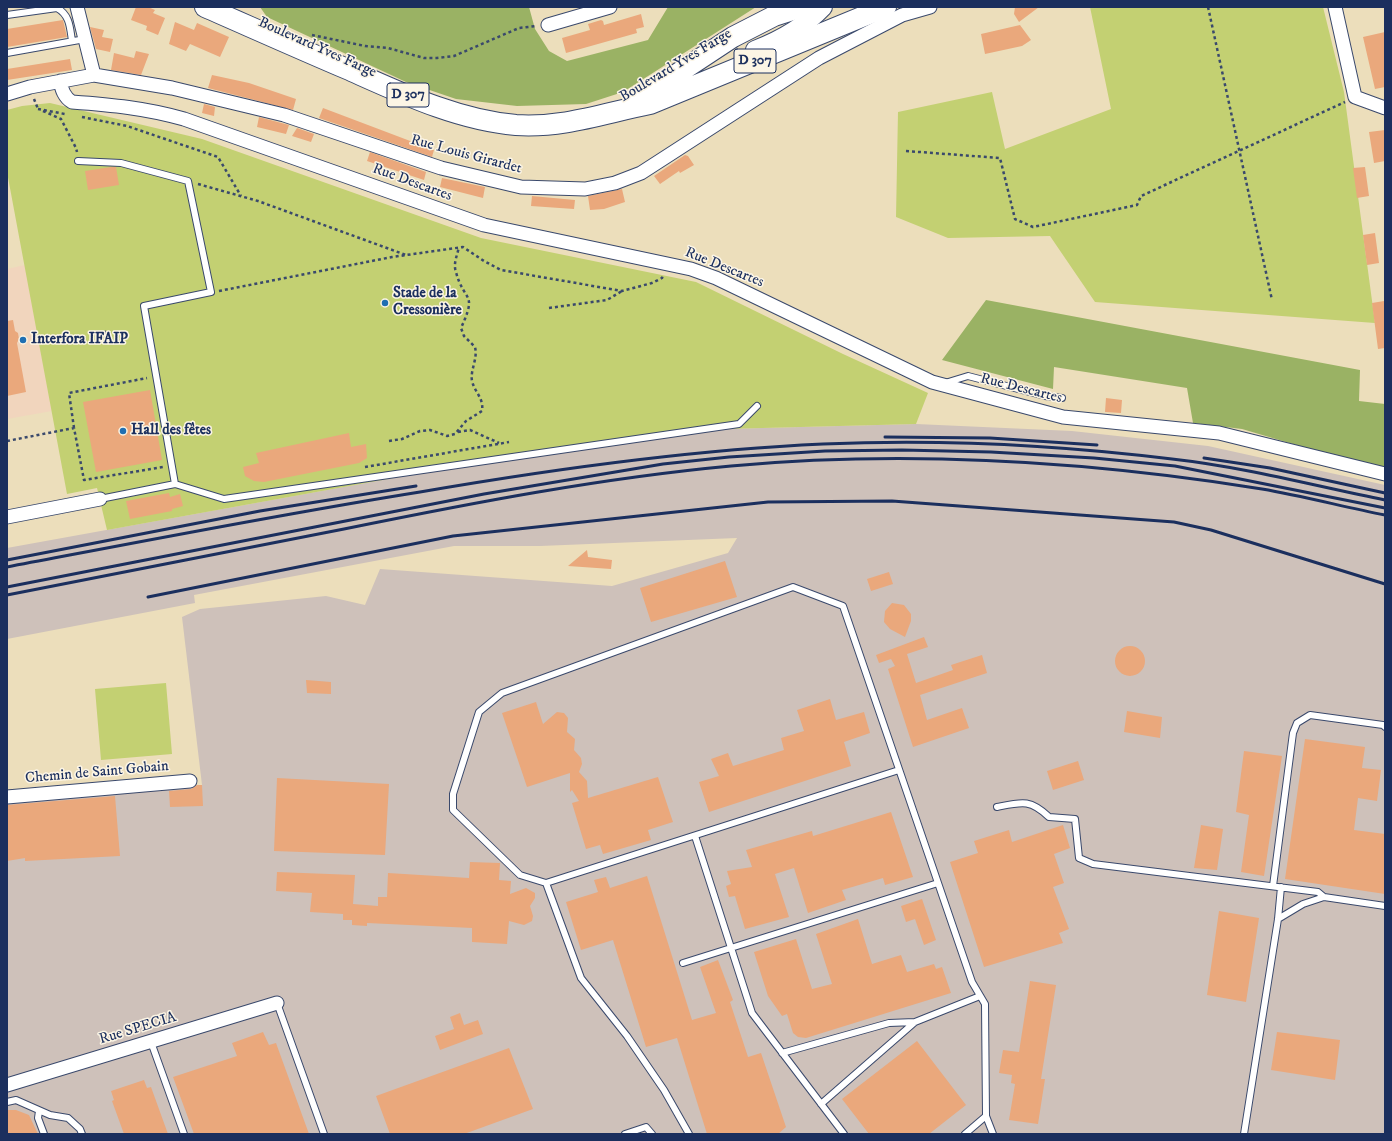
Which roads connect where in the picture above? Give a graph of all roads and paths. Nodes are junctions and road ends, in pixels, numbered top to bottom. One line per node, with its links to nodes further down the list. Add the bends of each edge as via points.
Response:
1 (77, 7): 14 (street)
2 (205, 7): 25 (main road, Boulevard Yves Farge / D 307, via 374,82 456,113 482,120 517,125 560,124)
3 (610, 7): 12 (street)
4 (802, 7): 10 (main road, Boulevard Yves Farge / D 307)
5 (823, 7): 19 (street, via 798,29 776,42 730,61)
6 (886, 7): 19 (main road, Boulevard Yves Farge / D 307)
7 (930, 7): 17 (street, Rue Louis Girardet, via 902,15 819,58 641,172 614,183 585,189 521,187 495,182 441,168 284,115 172,88)
8 (1208, 7): 29 (path)
9 (1335, 7): 22 (street)
10 (778, 12): 25 (main road, Boulevard Yves Farge / D 307, via 733,37)
11 (7, 15): 15 (lane, via 57,8 64,12 68,20)
12 (548, 25): 13 (path, via 519,28 454,56 436,58 424,58 388,48)
13 (304, 34)
14 (85, 39): 15 (lane); 17 (street)
15 (72, 41): 16 (lane)
16 (7, 53)
17 (94, 75): 18 (street, Rue Louis Girardet)
18 (60, 81): 20 (street, Rue Louis Girardet); 35 (street, Rue Descartes, via 63,93 67,100 72,102 149,110 184,119 484,226)
19 (694, 85): 25 (main road, Boulevard Yves Farge / D 307, via 650,104)
20 (30, 87): 21 (street, Rue Louis Girardet); 24 (path)
21 (7, 94)
22 (1354, 97): 23 (street); 29 (path)
23 (1385, 108)
24 (38, 109): 26 (path); 30 (path, via 61,119 76,148)
25 (623, 110)
26 (68, 114)
27 (75, 116): 32 (path, via 127,126 218,158)
28 (906, 151): 29 (path, via 1000,158 1015,219 1033,227 1137,205 1141,196)
29 (1239, 151): 38 (path)
30 (78, 161): 31 (lane, via 121,162)
31 (188, 181): 32 (path); 37 (lane)
32 (241, 196): 34 (path)
33 (459, 247): 34 (path); 36 (path, via 501,270); 47 (path, via 455,272 470,301 461,328 464,336 475,347 476,362 472,381 482,398 483,406 482,411 470,418)
34 (407, 255): 37 (path)
35 (667, 263): 36 (path, via 662,278); 43 (street, Rue Descartes, via 716,278 932,382)
36 (622, 291): 39 (path, via 607,300)
37 (210, 292): 42 (lane, via 144,306)
38 (1272, 300)
39 (549, 308)
40 (106, 331): 41 (path)
41 (101, 338)
42 (157, 376): 46 (path, via 69,393); 51 (lane)
43 (942, 384): 44 (lane, via 968,376); 52 (street, Rue Descartes, via 1063,417 1219,433)
44 (1062, 398)
45 (757, 406): 53 (lane, via 739,424 224,498)
46 (74, 428): 48 (path); 51 (path, via 84,480)
47 (457, 432): 49 (path, via 447,436 430,430 420,431); 50 (path, via 470,430)
48 (7, 441)
49 (388, 442)
50 (500, 444)
51 (172, 465): 53 (lane)
52 (1385, 474)
53 (175, 484): 54 (lane)
54 (100, 499): 55 (street)
55 (7, 517)
56 (1385, 727): 64 (lane, via 1310,715 1297,723 1293,732)
57 (899, 770): 61 (lane); 62 (lane, via 843,606 793,587 502,693 480,712 453,794 453,810 520,875); 63 (lane)
58 (190, 781): 59 (street, Chemin de Saint Gobain)
59 (7, 797)
60 (997, 807): 64 (lane, via 1029,803 1050,817 1075,818 1079,858 1093,864)
61 (695, 836): 62 (lane); 69 (lane)
62 (546, 883): 87 (lane, via 581,978 627,1036 664,1090)
63 (938, 883): 69 (lane); 71 (lane, via 972,982)
64 (1273, 886): 65 (lane)
65 (1281, 887): 66 (lane, via 1318,892); 68 (lane)
66 (1324, 897): 67 (lane); 68 (lane, via 1303,904)
67 (1385, 906)
68 (1278, 919): 91 (lane)
69 (730, 949): 70 (lane); 75 (lane, via 752,1013)
70 (683, 963)
71 (980, 996): 73 (lane); 80 (lane, via 985,1004)
72 (277, 1003): 74 (street, Rue SPECIA); 84 (lane)
73 (915, 1022): 75 (lane, via 889,1023); 78 (lane)
74 (151, 1042): 76 (street, Rue SPECIA); 83 (lane)
75 (782, 1053): 78 (lane)
76 (7, 1085)
77 (7, 1102): 79 (lane, via 16,1100)
78 (821, 1104): 88 (lane)
79 (39, 1110): 81 (lane, via 38,1118); 82 (lane, via 68,1118)
80 (986, 1116): 89 (lane); 90 (lane)
81 (44, 1134)
82 (82, 1134)
83 (184, 1134)
84 (324, 1134)
85 (625, 1134): 86 (lane, via 646,1127)
86 (652, 1134)
87 (688, 1134)
88 (844, 1134)
89 (965, 1134)
90 (993, 1134)
91 (1244, 1134)

